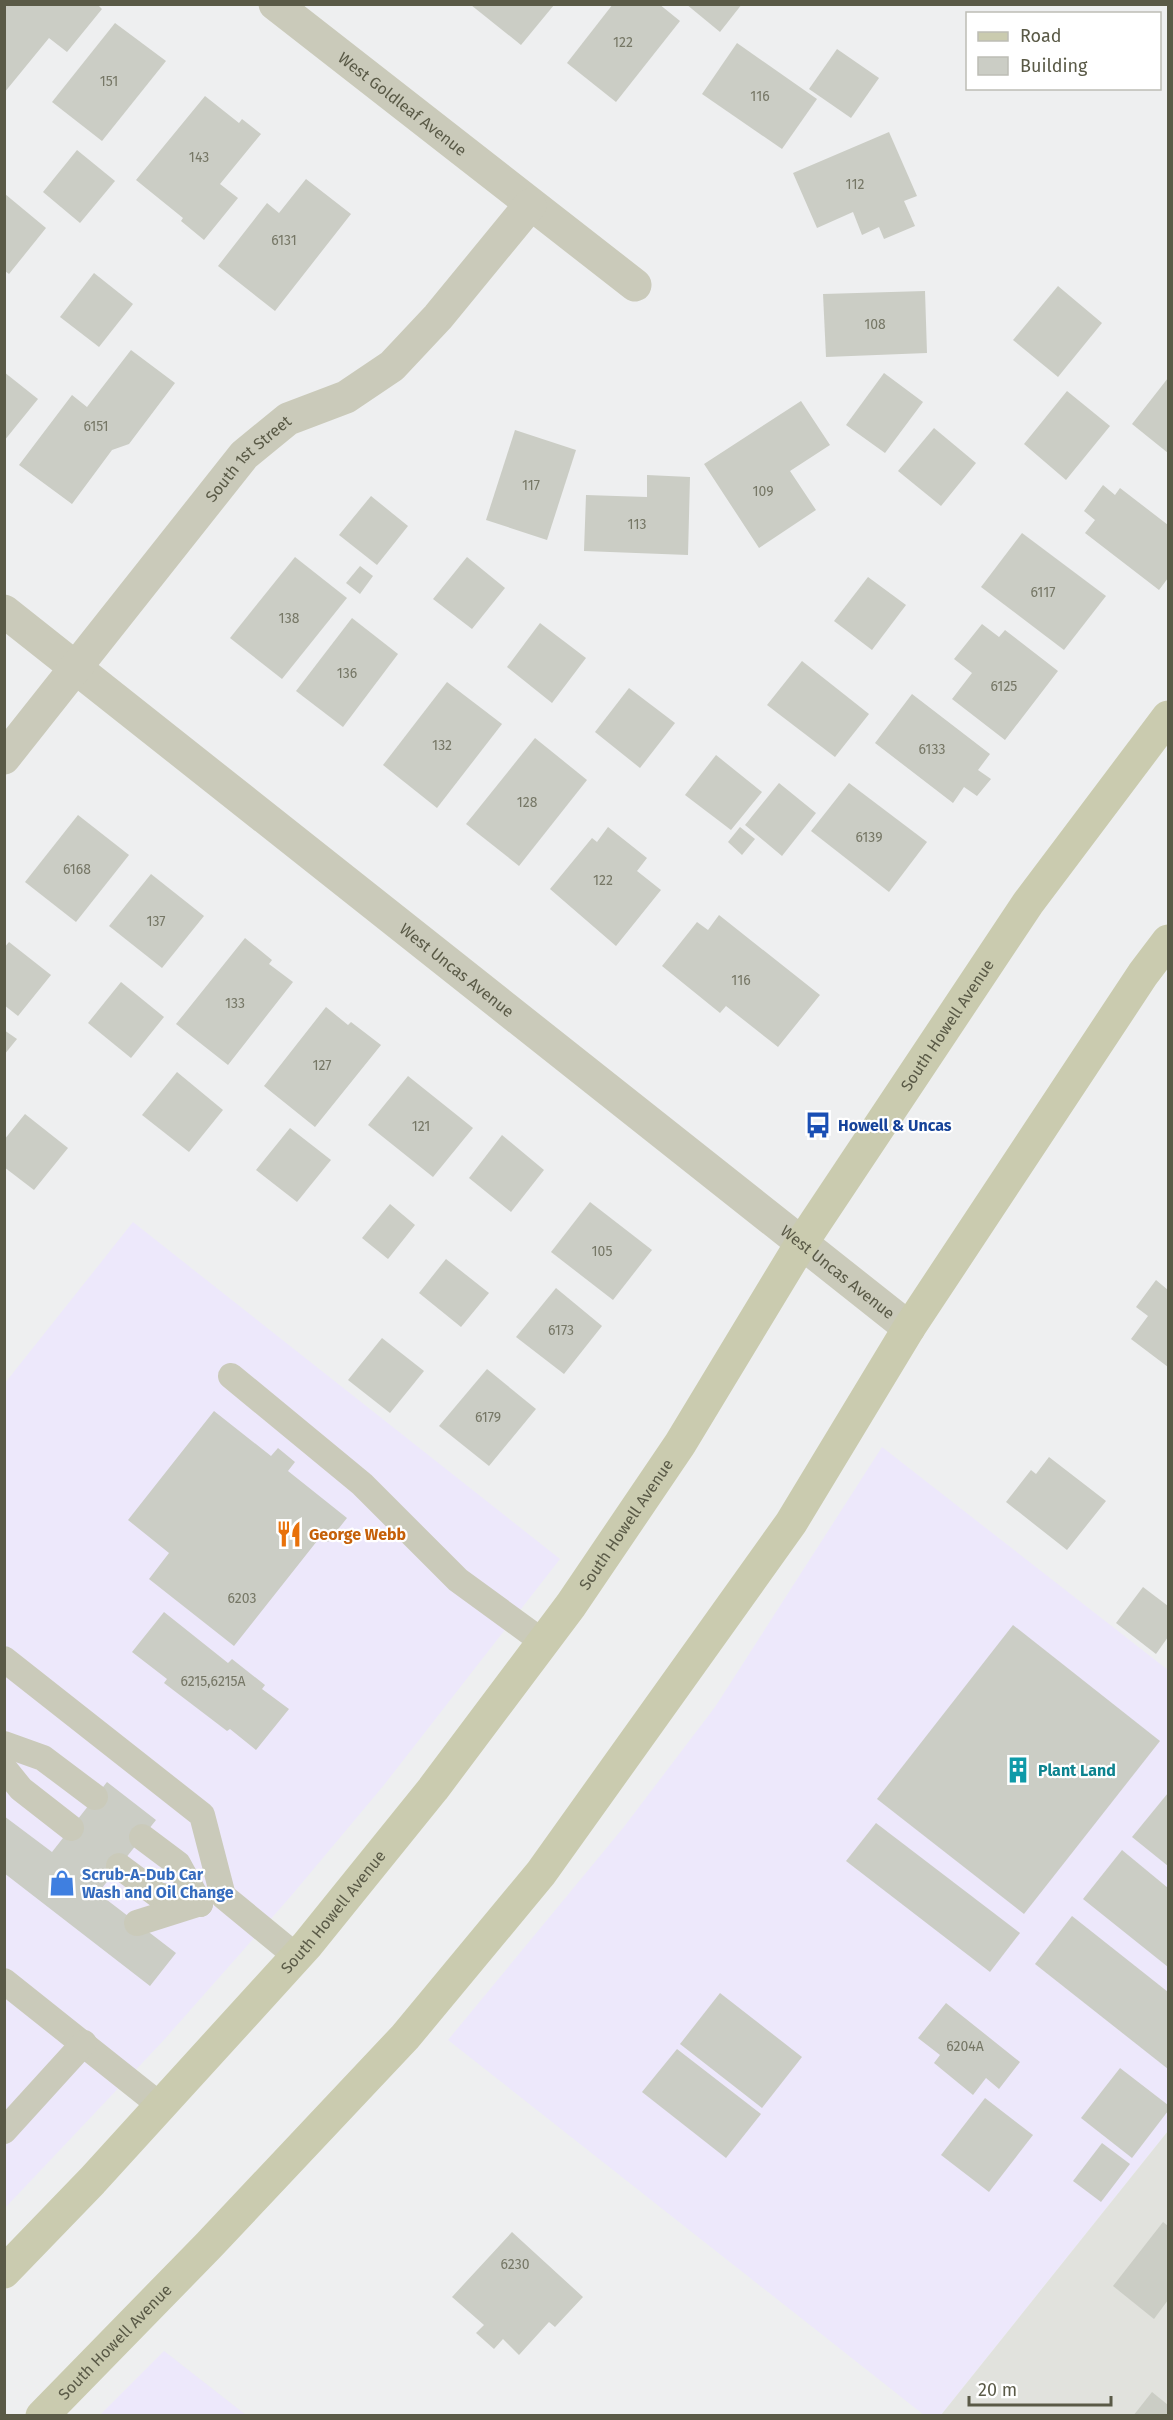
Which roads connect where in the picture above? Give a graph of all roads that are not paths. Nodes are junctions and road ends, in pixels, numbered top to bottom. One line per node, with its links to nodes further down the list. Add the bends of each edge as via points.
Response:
1 (275, 4): 2 (street, West Goldleaf Avenue)
2 (530, 205): 3 (street, West Goldleaf Avenue); 5 (street, South 1st Street, via 438,317 392,366 346,397 288,419 244,455)
3 (634, 285)
4 (4, 611): 5 (street, West Uncas Avenue)
5 (77, 668): 7 (street, South 1st Street); 9 (street, West Uncas Avenue)
6 (1168, 717): 9 (main road, South Howell Avenue, via 1028,903)
7 (4, 758)
8 (1168, 941): 10 (main road, South Howell Avenue)
9 (801, 1244): 10 (street, West Uncas Avenue); 12 (main road, South Howell Avenue, via 680,1444)
10 (909, 1328): 30 (main road, South Howell Avenue, via 791,1523 541,1873 405,2037)
11 (231, 1376): 12 (lane, via 362,1484 458,1580)
12 (543, 1642): 24 (main road, South Howell Avenue, via 433,1789)
13 (4, 1659): 15 (lane)
14 (4, 1674): 15 (lane)
15 (53, 1698): 22 (lane, via 202,1815)
16 (4, 1744): 18 (lane, via 43,1758)
17 (4, 1768): 19 (lane, via 21,1789)
18 (94, 1797)
19 (71, 1828)
20 (142, 1837): 22 (lane, via 178,1864)
21 (119, 1866): 22 (lane, via 158,1895)
22 (212, 1900): 23 (lane); 24 (lane)
23 (137, 1923)
24 (296, 1956): 27 (main road, South Howell Avenue)
25 (4, 1981): 26 (lane)
26 (84, 2043): 27 (lane); 28 (lane)
27 (161, 2106): 29 (main road, South Howell Avenue)
28 (4, 2131)
29 (4, 2272)
30 (42, 2415)

